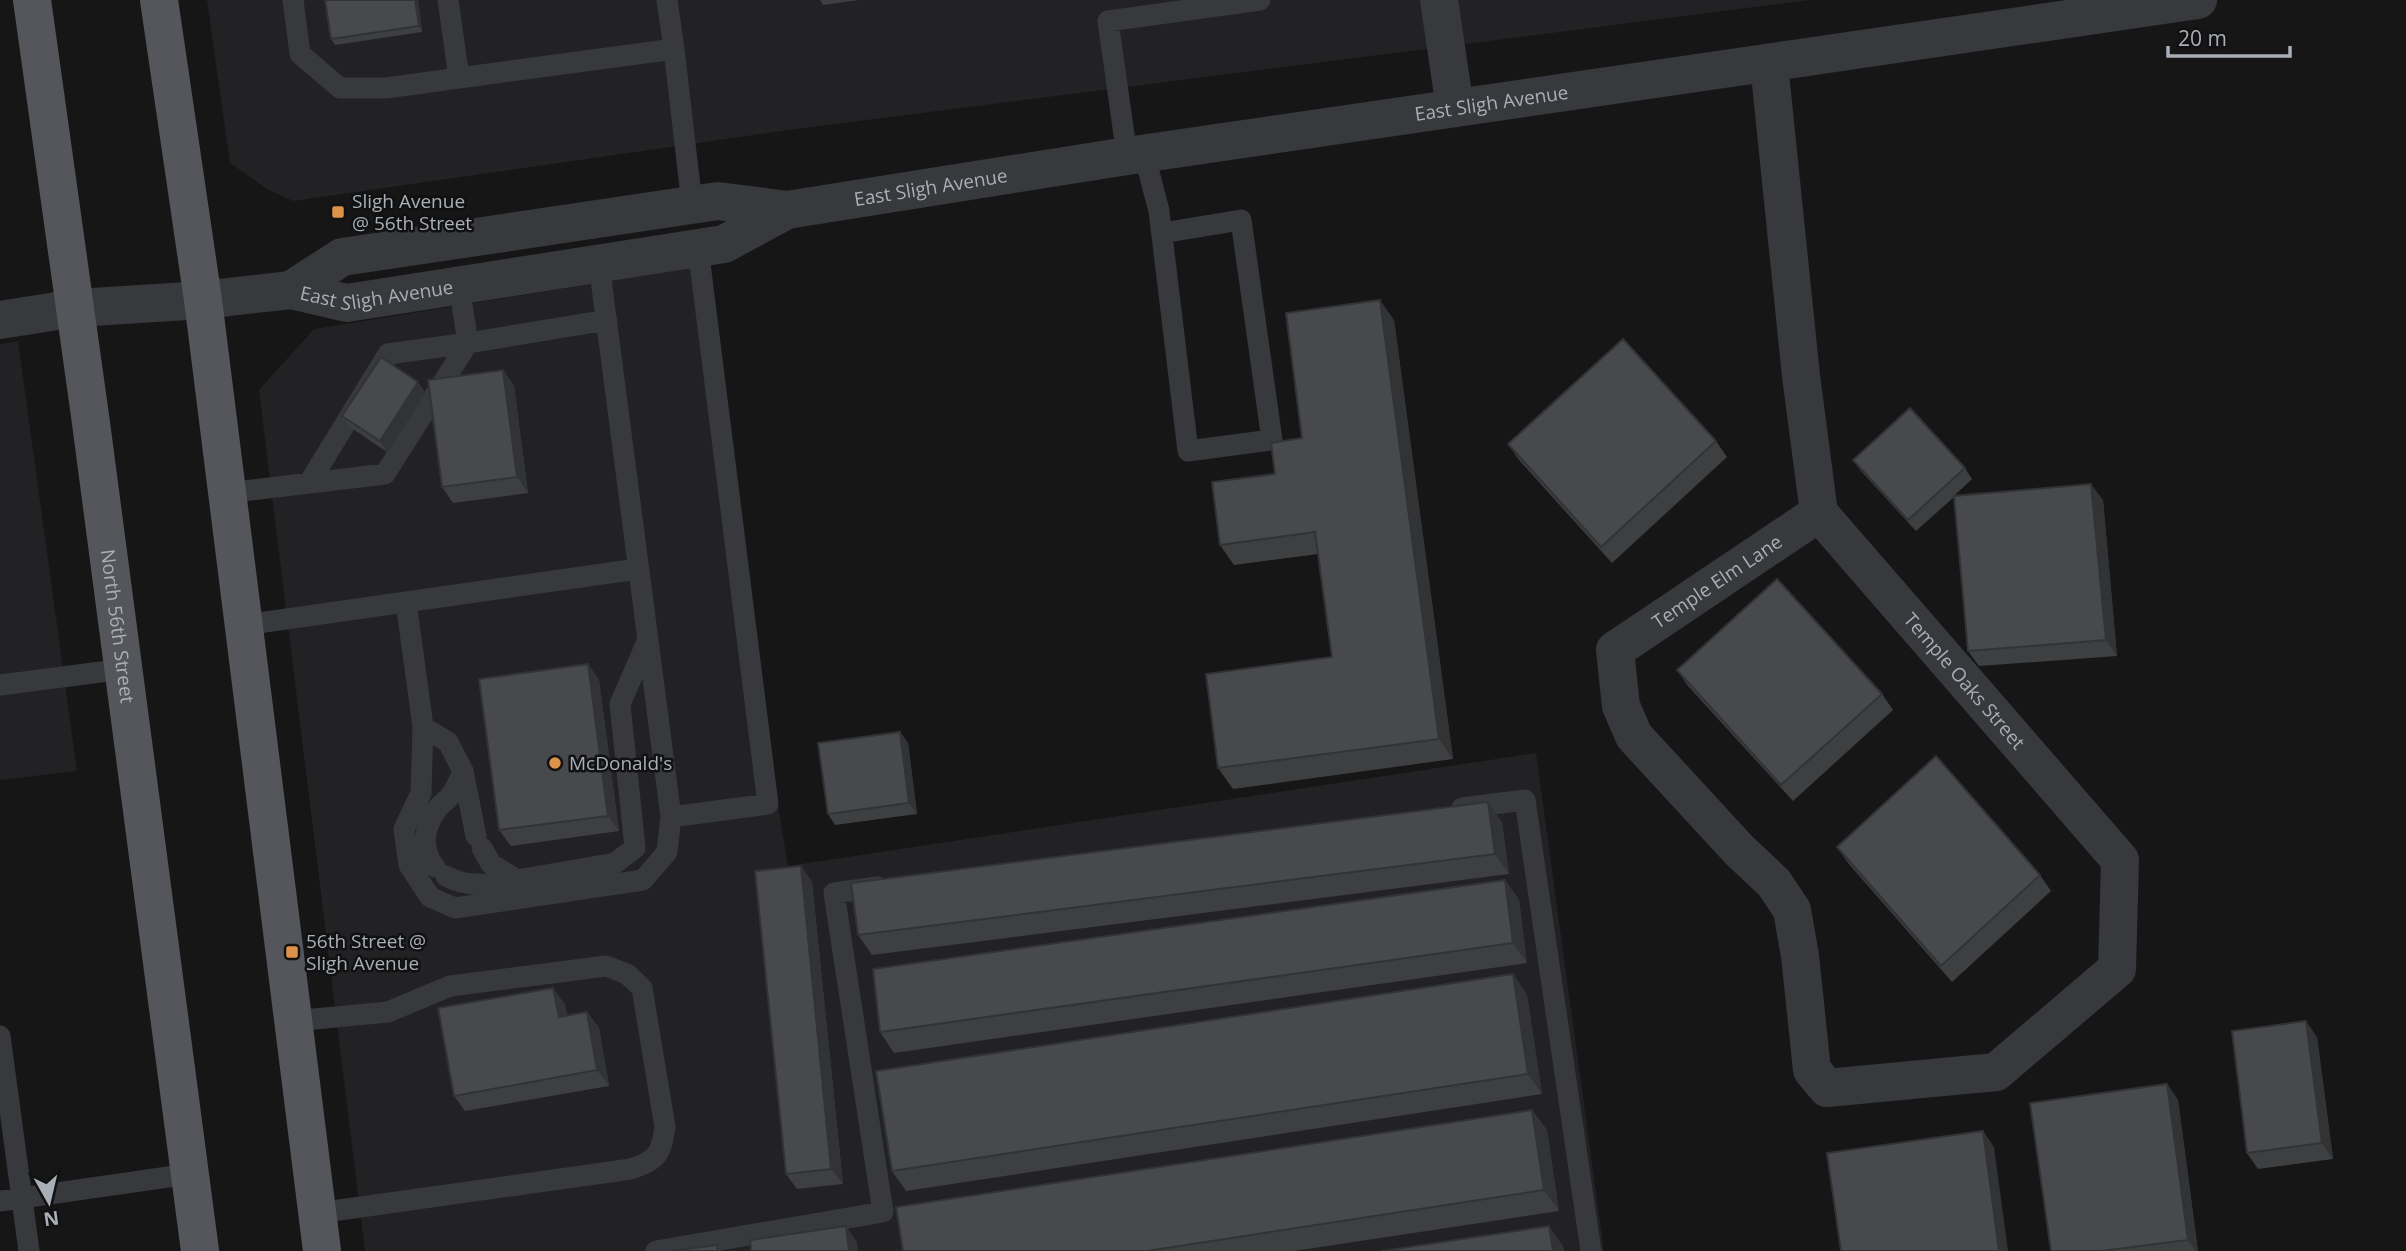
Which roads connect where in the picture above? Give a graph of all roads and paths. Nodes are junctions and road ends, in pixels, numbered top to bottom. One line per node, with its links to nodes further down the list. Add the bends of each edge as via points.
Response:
1 (32, 0): 22 (main road, North 56th Street)
2 (159, 0): 21 (main road)
3 (293, 0): 11 (lane, via 300,54 340,88 386,89)
4 (447, 0): 11 (lane)
5 (667, 0): 9 (lane)
6 (1261, 0): 13 (lane, via 1108,21)
7 (1439, 0): 12 (street)
8 (2198, 0): 10 (street, East Sligh Avenue)
9 (674, 49): 11 (lane); 14 (lane)
10 (1769, 64): 12 (street, East Sligh Avenue); 28 (street)
11 (459, 78)
12 (1455, 108): 13 (street, East Sligh Avenue)
13 (1135, 155): 15 (street, East Sligh Avenue); 16 (lane, via 1159,211)
14 (692, 204): 15 (street, East Sligh Avenue, via 718,201); 20 (street, East Sligh Avenue, via 342,257)
15 (788, 210): 17 (street, East Sligh Avenue, via 724,244)
16 (1162, 233): 16 (lane, via 1188,451 1272,440 1241,220)
17 (698, 248): 18 (street, East Sligh Avenue); 38 (lane, via 768,804)
18 (599, 264): 19 (street, East Sligh Avenue); 24 (lane)
19 (459, 285): 20 (street, East Sligh Avenue, via 347,303); 25 (lane)
20 (291, 290): 21 (street, East Sligh Avenue)
21 (203, 300): 22 (street, East Sligh Avenue); 27 (main road)
22 (76, 309): 23 (street, East Sligh Avenue); 33 (main road, North 56th Street)
23 (0, 320)
24 (607, 320): 25 (lane); 29 (lane)
25 (468, 343): 26 (lane, via 385,474); 26 (lane, via 388,354)
26 (309, 483): 27 (lane)
27 (227, 493): 31 (main road)
28 (1819, 513): 43 (street, Temple Elm Lane, via 1615,650 1621,706 1634,736 1774,883 1792,910 1812,1070); 43 (street, Temple Oaks Street, via 2120,860 2117,969 1996,1072)
29 (638, 569): 30 (lane); 32 (lane)
30 (406, 602): 31 (lane); 35 (lane)
31 (244, 625): 41 (main road)
32 (648, 641): 38 (lane); 39 (lane, via 620,704 635,848 615,863)
33 (124, 669): 34 (lane); 44 (main road, North 56th Street)
34 (0, 685)
35 (423, 727): 36 (lane, via 448,742); 38 (lane, via 421,793 404,829 409,865 430,897 455,908 643,880 667,852)
36 (463, 771): 39 (lane, via 479,842 491,864); 39 (lane, via 427,827 425,845 430,861 459,883 480,886)
37 (1442, 811): 52 (lane, via 1525,800)
38 (671, 817)
39 (517, 880)
40 (903, 884): 51 (lane, via 834,893 883,1212)
41 (293, 1021): 47 (main road); 47 (lane, via 388,1012 450,986 606,966 626,974 642,988 665,1127 662,1150 649,1163 631,1170)
42 (0, 1036): 45 (lane)
43 (1827, 1088)
44 (189, 1174): 45 (lane); 49 (main road, North 56th Street)
45 (22, 1198): 46 (lane); 48 (lane)
46 (0, 1201)
47 (318, 1213): 50 (main road)
48 (29, 1251)
49 (200, 1251)
50 (322, 1251)
51 (656, 1251)
52 (1591, 1251)

